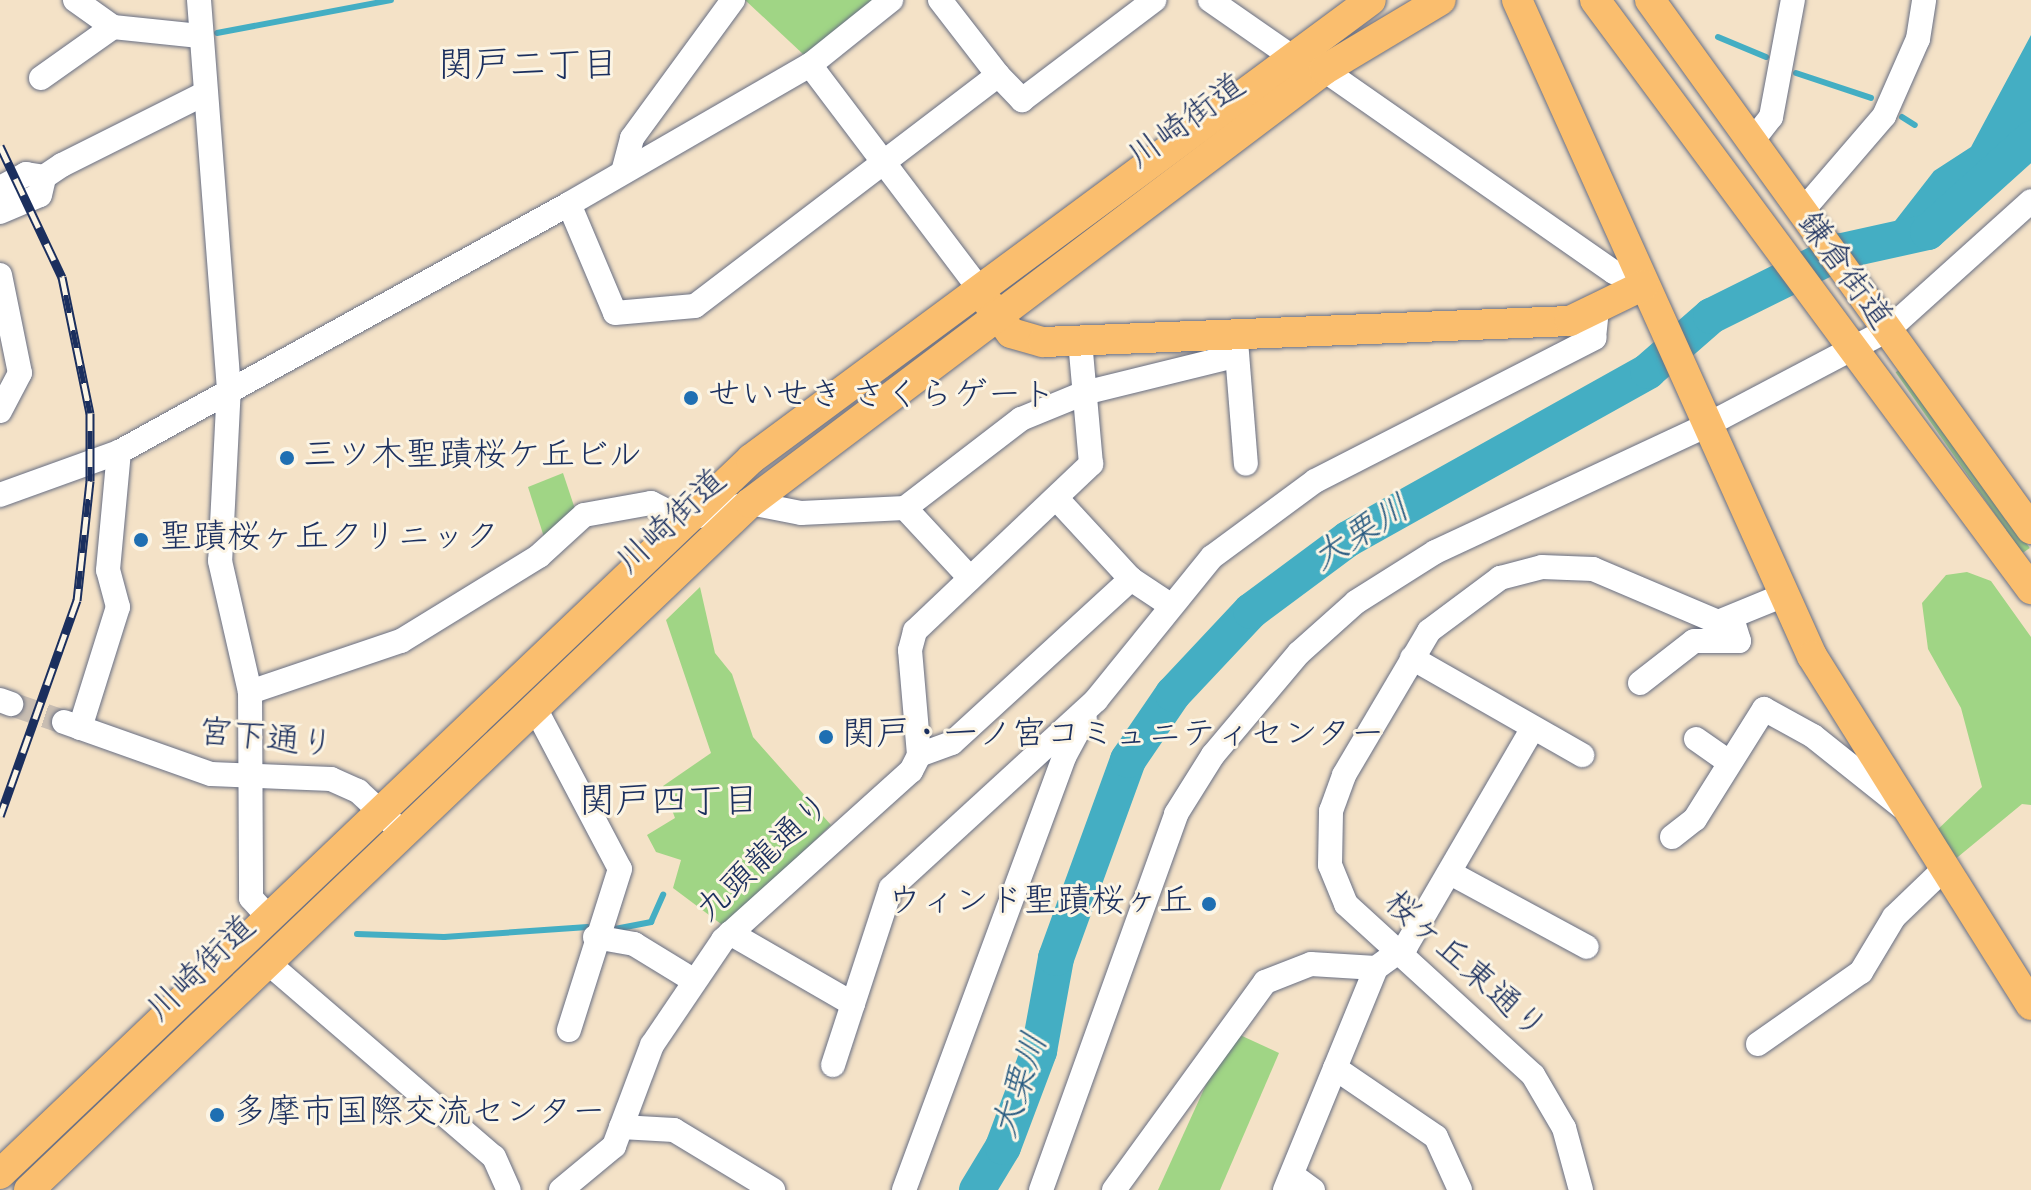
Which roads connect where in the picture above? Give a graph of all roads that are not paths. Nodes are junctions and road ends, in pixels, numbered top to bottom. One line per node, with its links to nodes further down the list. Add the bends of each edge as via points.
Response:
1 (75, 0): 15 (street)
2 (199, 0): 16 (street)
3 (733, 0): 25 (street, via 632,138)
4 (891, 0): 18 (street)
5 (940, 0): 20 (street)
6 (1154, 0): 20 (street, via 1022,100)
7 (1210, 0): 17 (street)
8 (1371, 0): 17 (main road, 川崎街道)
9 (1441, 0): 19 (main road, 川崎街道)
10 (1517, 0): 34 (main road)
11 (1595, 0): 40 (main road, 鎌倉街道)
12 (1650, 0): 23 (main road, 鎌倉街道)
13 (1793, 0): 23 (street, via 1771,117)
14 (1924, 0): 31 (street, via 1918,39 1884,116)
15 (113, 27): 16 (street); 21 (street)
16 (200, 36): 22 (street)
17 (1289, 55): 33 (main road, 川崎街道)
18 (810, 65): 24 (street); 25 (street)
19 (1324, 70): 34 (street); 36 (main road, 川崎街道)
20 (998, 75): 24 (street)
21 (41, 78)
22 (204, 94): 26 (street); 41 (street)
23 (1753, 140): 31 (main road, 鎌倉街道)
24 (884, 162): 29 (street, via 695,306 615,313); 33 (street)
25 (623, 172): 29 (street)
26 (44, 177): 27 (street, via 26,174); 30 (street, via 40,195)
27 (0, 188)
28 (2031, 201): 37 (street)
29 (569, 204): 41 (street)
30 (0, 212)
31 (1806, 212): 37 (main road, 鎌倉街道)
32 (0, 275): 43 (street, via 20,373)
33 (977, 286): 36 (main road); 51 (main road, 川崎街道, via 786,430)
34 (1650, 298): 35 (main road); 44 (main road)
35 (1597, 308): 39 (main road, via 1570,321); 57 (street, via 1594,338 1315,481 1222,548)
36 (994, 312): 38 (main road, via 1026,340); 49 (main road, 川崎街道)
37 (1886, 324): 40 (street); 52 (main road, 鎌倉街道)
38 (1080, 341): 39 (main road); 42 (street)
39 (1236, 346): 42 (street); 46 (street)
40 (1850, 346): 44 (street); 55 (main road, 鎌倉街道)
41 (229, 386): 45 (street); 61 (street, via 220,561)
42 (1084, 393): 48 (street, via 1091,464); 50 (street, via 1021,419)
43 (0, 411)
44 (1706, 419): 56 (main road); 97 (street, via 1402,571 1315,637 1261,693 1176,814)
45 (119, 452): 47 (street); 69 (street, 宮下通り, via 108,570 118,607 72,725 180,767)
46 (1246, 464)
47 (0, 495)
48 (1058, 500): 53 (street); 54 (street)
49 (750, 503): 50 (street, via 801,513); 51 (street); 63 (main road, 川崎街道)
50 (905, 508): 53 (street)
51 (684, 520): 61 (street, via 651,503 584,515 539,556 401,641); 71 (main road, 川崎街道)
52 (2031, 529)
53 (970, 578): 66 (street, via 911,640)
54 (1131, 579): 57 (street); 66 (street, via 952,743)
55 (2031, 589)
56 (1784, 595): 58 (street); 70 (main road, via 1837,702)
57 (1167, 603): 62 (street)
58 (1733, 621): 59 (street, 桜ヶ丘東通り, via 1703,620 1606,573 1542,567 1469,595); 60 (street, via 1739,641 1694,641)
59 (1412, 658): 64 (street); 81 (street, 桜ヶ丘東通り, via 1344,775 1328,839 1346,904)
60 (1640, 683)
61 (250, 692): 69 (street)
62 (1096, 700): 83 (street, via 891,888); 96 (street, via 1064,757)
63 (534, 706): 72 (main road, 川崎街道); 78 (street, via 620,869)
64 (1533, 728): 67 (street); 75 (street)
65 (1696, 739): 68 (street)
66 (919, 755): 77 (street, 九頭龍通り, via 911,771)
67 (1582, 755)
68 (1728, 761): 70 (street, via 1764,709 1813,736); 73 (street, via 1695,819)
69 (251, 777): 71 (street, 宮下通り, via 331,779); 76 (street, via 251,898)
70 (1904, 809): 74 (main road)
71 (380, 811): 72 (street, 宮下通り); 76 (main road, 川崎街道)
72 (402, 832): 80 (main road, 川崎街道)
73 (1672, 837)
74 (1943, 870): 84 (main road); 86 (street, via 1894,917 1861,972)
75 (1452, 874): 79 (street); 81 (street)
76 (268, 917): 90 (main road, 川崎街道)
77 (730, 933): 82 (street, 九頭龍通り); 83 (street)
78 (595, 937): 82 (street, via 634,944); 85 (street)
79 (1587, 947)
80 (267, 962): 92 (main road, 川崎街道); 93 (street, via 494,1157)
81 (1386, 962): 88 (street); 98 (street, via 1311,964 1265,982); 101 (street, 桜ヶ丘東通り, via 1533,1075 1564,1128)
82 (693, 980): 89 (street, 九頭龍通り, via 652,1045)
83 (853, 1004): 87 (street)
84 (2031, 1005)
85 (569, 1030)
86 (1758, 1044)
87 (833, 1065)
88 (1335, 1068): 91 (street); 100 (street, via 1436,1137)
89 (621, 1127): 94 (street, 九頭龍通り, via 610,1153); 95 (street, via 674,1130)
90 (3, 1168): 92 (street)
91 (1289, 1183): 99 (street)
92 (36, 1188)
93 (509, 1190)
94 (561, 1190)
95 (773, 1190)
96 (904, 1190)
97 (1041, 1190)
98 (1114, 1190)
99 (1313, 1190)
100 (1460, 1190)
101 (1581, 1190)

